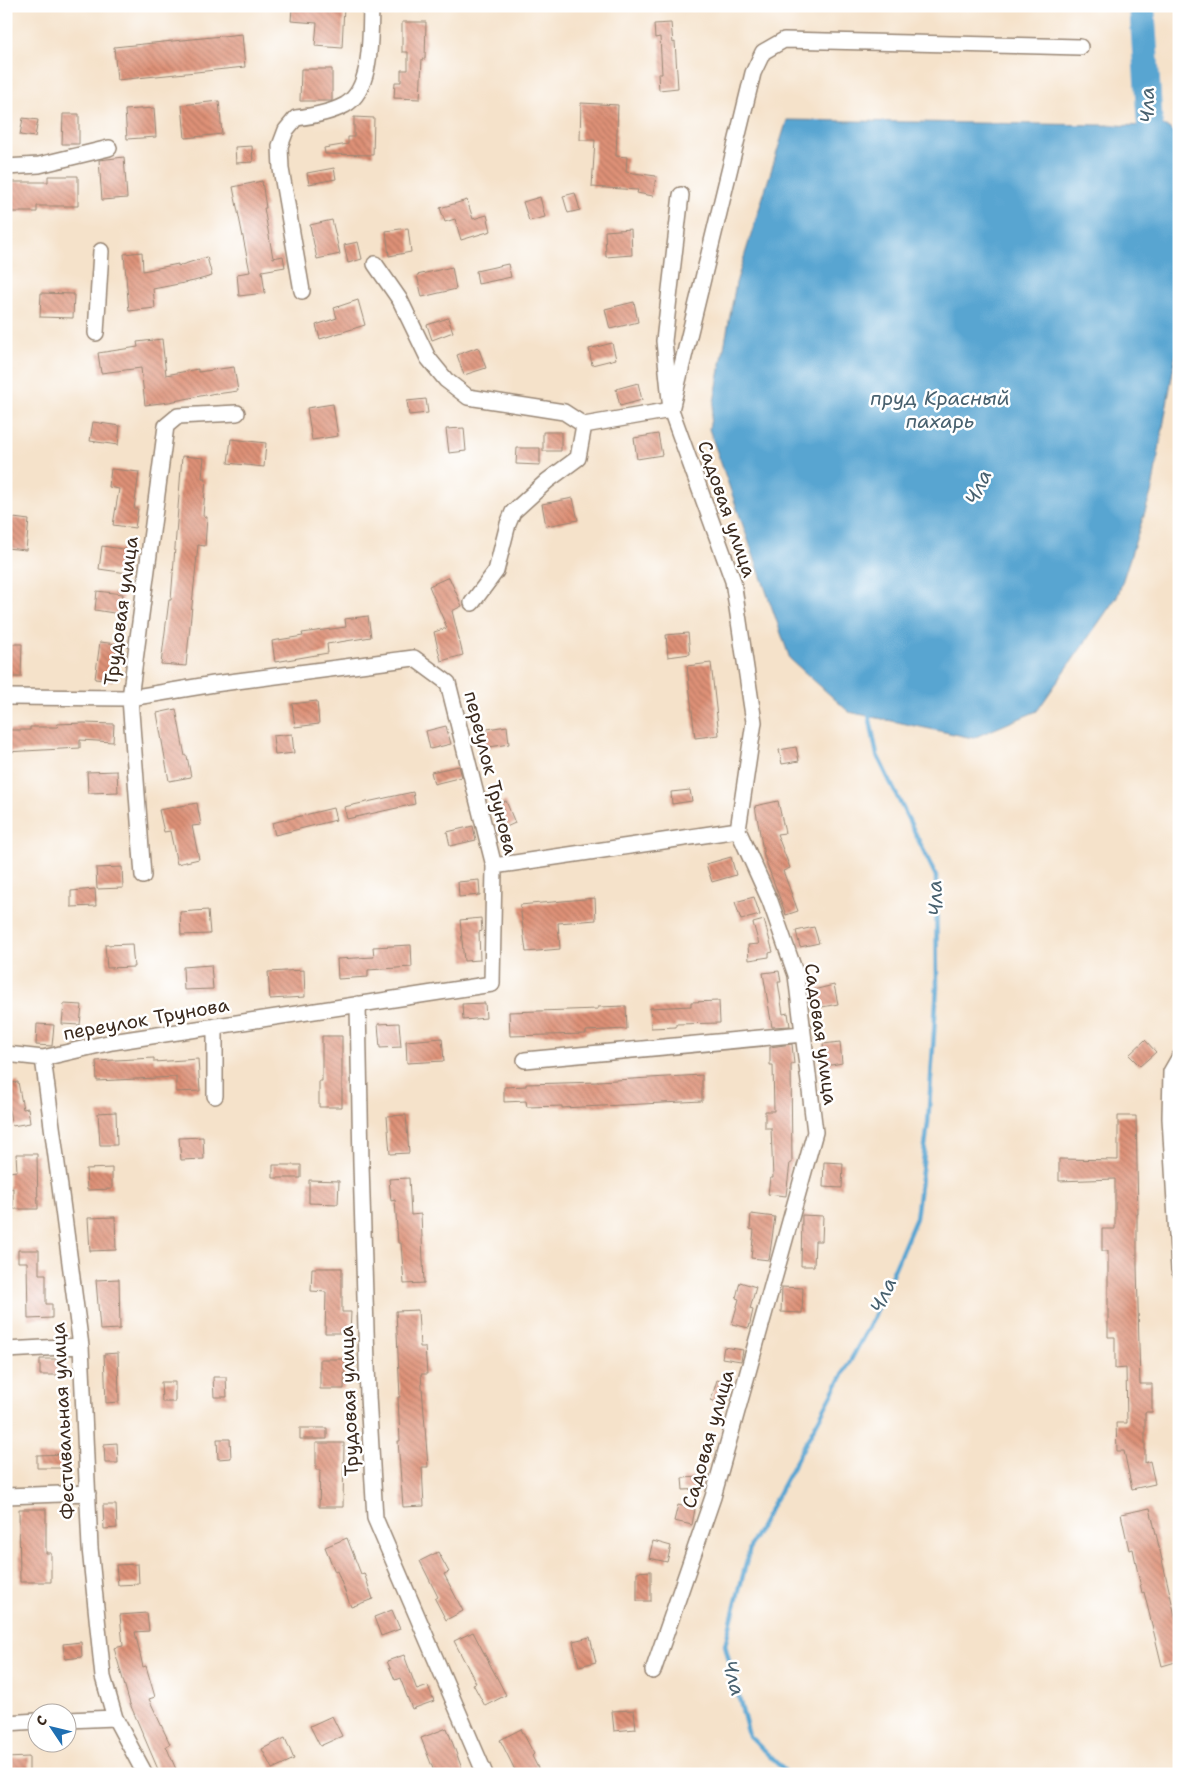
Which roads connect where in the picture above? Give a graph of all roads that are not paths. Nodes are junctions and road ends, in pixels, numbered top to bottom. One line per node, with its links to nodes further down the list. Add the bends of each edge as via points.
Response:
1 (371, 6): 8 (street, via 370,42 360,89 347,104 323,114 296,118 286,130 280,146 281,170)
2 (1080, 47): 10 (street, via 784,40 762,52 753,73)
3 (109, 148): 4 (street, via 39,166)
4 (6, 167)
5 (681, 194): 10 (street, Садовая улица, via 664,342)
6 (101, 251): 9 (street)
7 (375, 264): 12 (street, via 400,300 428,358 446,380 468,397 564,412)
8 (302, 291)
9 (96, 333)
10 (671, 410): 12 (street); 16 (street, Садовая улица, via 733,581 754,722)
11 (238, 413): 15 (street, Трудовая улица, via 178,416 166,426)
12 (584, 425): 13 (street, via 578,458 513,512 496,571)
13 (472, 603)
14 (6, 697): 15 (street, переулок Трунова)
15 (130, 698): 17 (street, переулок Трунова, via 414,658 448,683); 18 (street, Трудовая улица)
16 (738, 830): 17 (street); 21 (street, Садовая улица, via 770,900 796,976)
17 (494, 866): 19 (street, переулок Трунова, via 492,984)
18 (143, 876)
19 (358, 1004): 20 (street, переулок Трунова); 38 (street, Трудовая улица, via 360,1164 375,1518)
20 (215, 1026): 23 (street, переулок Трунова, via 112,1042); 26 (street)
21 (803, 1034): 25 (street); 32 (street, Садовая улица, via 815,1132 713,1497)
22 (6, 1054): 23 (street, переулок Трунова)
23 (44, 1058): 28 (street, Фестивальная улица)
24 (1179, 1058): 27 (street, via 1171,1072 1170,1118)
25 (525, 1060)
26 (216, 1096)
27 (1179, 1270)
28 (81, 1346): 29 (street); 30 (street, Фестивальная улица)
29 (6, 1350)
30 (88, 1494): 31 (street); 33 (street, Фестивальная улица, via 103,1677)
31 (6, 1496)
32 (653, 1671)
33 (115, 1718): 34 (street); 37 (street, Фестивальная улица)
34 (78, 1720)
35 (28, 1722): 36 (street)
36 (6, 1723)
37 (145, 1774)
38 (485, 1774)

